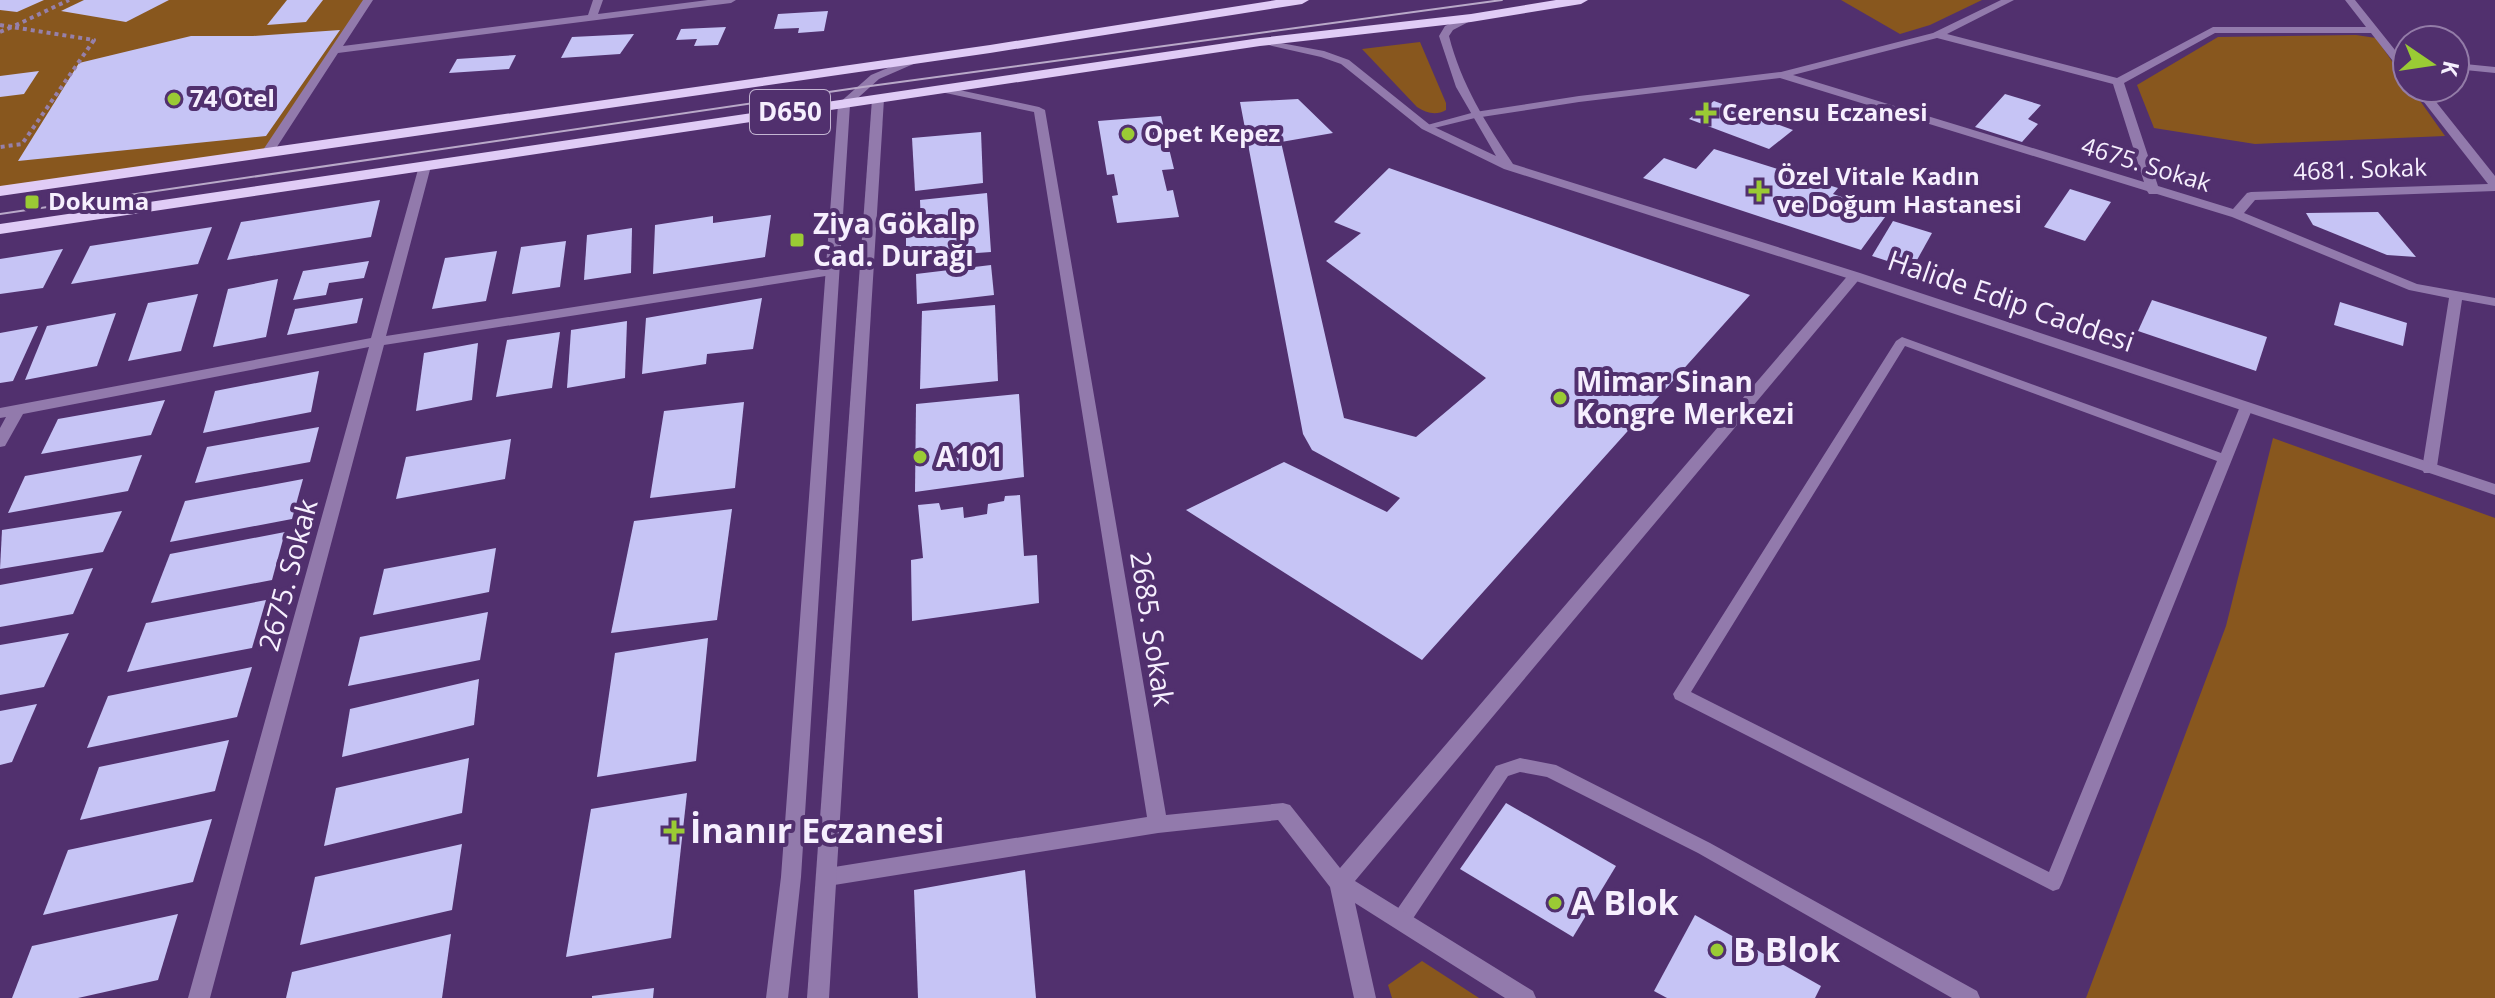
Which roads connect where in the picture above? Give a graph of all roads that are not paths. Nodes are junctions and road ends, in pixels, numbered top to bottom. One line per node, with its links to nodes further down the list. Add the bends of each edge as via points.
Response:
1 (368, 0): 14 (street)
2 (598, 0): 8 (street)
3 (731, 0): 8 (street)
4 (1302, 0): 15 (highway, D650)
5 (1581, 0): 9 (highway, D650)
6 (2009, 0): 11 (street)
7 (2350, 0): 10 (street)
8 (592, 18): 14 (street)
9 (1471, 18): 12 (highway, D650); 24 (street, via 1444,36)
10 (2374, 30): 13 (street); 19 (street, via 2213,30)
11 (1937, 35): 18 (street); 19 (street)
12 (1260, 42): 20 (highway, D650); 25 (street, Halide Edip Caddesi, via 1345,62)
13 (2391, 49)
14 (335, 50): 26 (street)
15 (914, 60): 22 (street, via 875,77); 26 (highway, D650)
16 (2471, 68): 17 (street)
17 (2495, 70)
18 (1781, 75): 24 (street); 31 (street, 4675. Sokak)
19 (2118, 82): 31 (street)
20 (945, 90): 21 (highway, D650); 46 (street, 2685. Sokak, via 1039,110)
21 (878, 99): 22 (highway, D650); 47 (street)
22 (844, 104): 27 (highway, D650); 34 (street)
23 (2431, 104): 29 (street)
24 (1475, 115): 25 (street); 28 (street)
25 (1426, 127): 28 (street, Halide Edip Caddesi)
26 (267, 153): 30 (highway, D650)
27 (425, 166): 33 (highway, D650); 38 (street, 2675. Sokak)
28 (1508, 166): 35 (street, Halide Edip Caddesi)
29 (2495, 186): 32 (street, 4681. Sokak, via 2251,196)
30 (0, 191)
31 (2153, 191): 32 (street, 4675. Sokak)
32 (2236, 214): 36 (street, 4675. Sokak, via 2414,287)
33 (0, 229)
34 (832, 271): 38 (street); 51 (street, via 792,861)
35 (1855, 276): 39 (street, Halide Edip Caddesi); 48 (street)
36 (2456, 296): 37 (street, 4675. Sokak); 44 (street)
37 (2495, 302)
38 (379, 341): 40 (street); 50 (street, 2675. Sokak)
39 (2246, 407): 43 (lane); 44 (street, Halide Edip Caddesi)
40 (17, 410): 41 (street); 42 (street)
41 (0, 413)
42 (0, 442)
43 (2225, 459): 43 (lane, via 2053,883 1681,694 1902,341)
44 (2430, 469): 45 (street, Halide Edip Caddesi)
45 (2495, 490)
46 (1158, 824): 47 (street); 48 (street, via 1283,811)
47 (828, 877): 52 (street)
48 (1340, 883): 49 (street); 53 (street)
49 (1401, 920): 54 (street); 55 (lane, via 1502,771 1520,765 1550,770 1704,848)
50 (199, 998)
51 (777, 998)
52 (818, 998)
53 (1365, 998)
54 (1525, 998)
55 (1970, 998)

